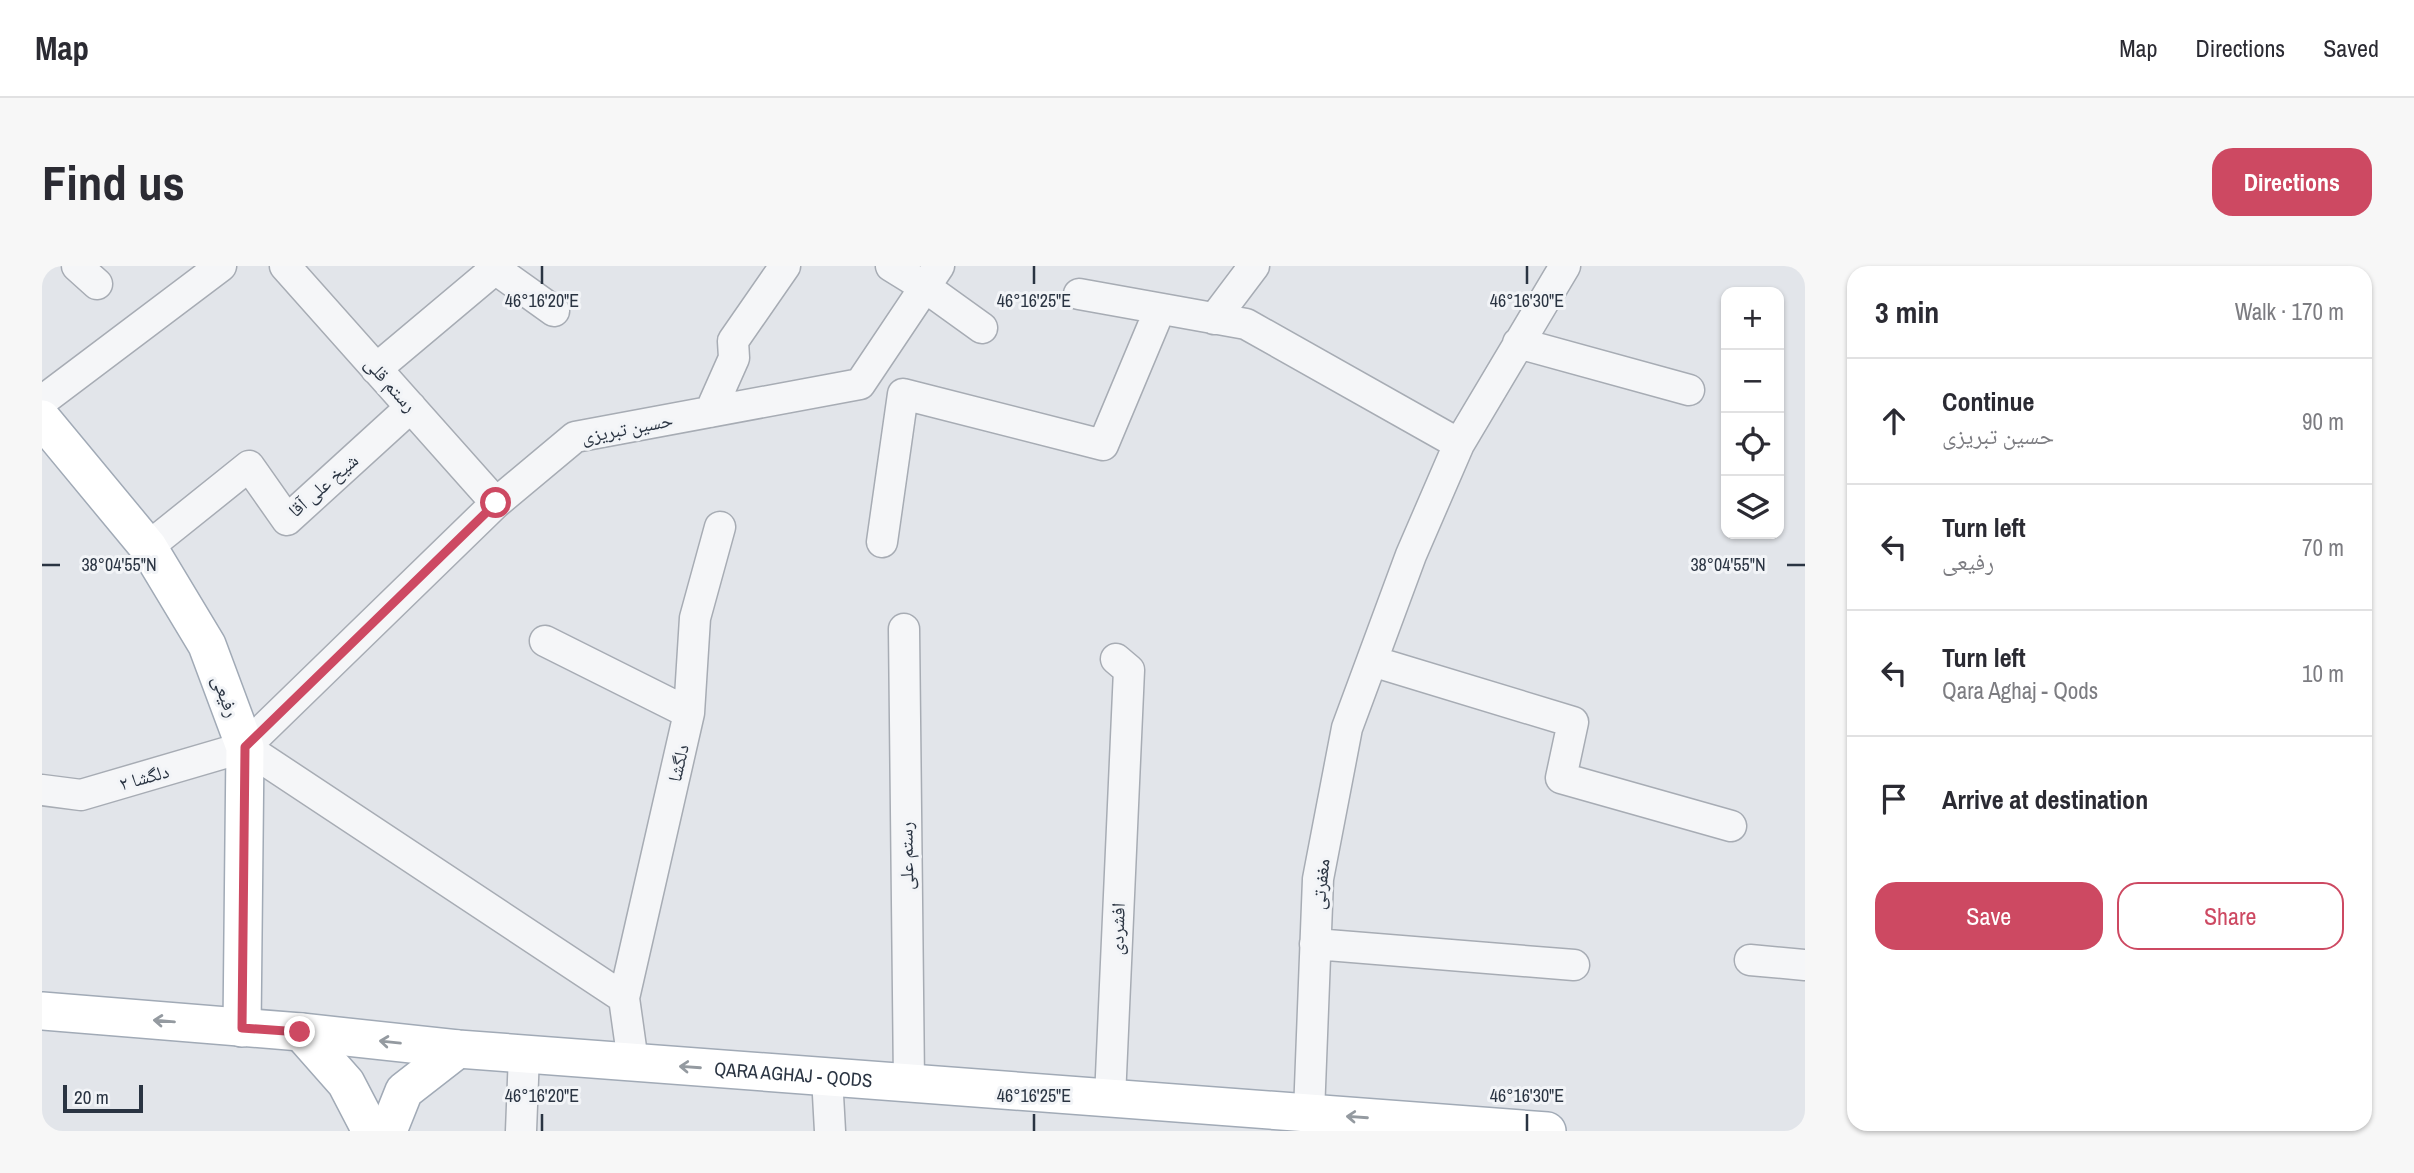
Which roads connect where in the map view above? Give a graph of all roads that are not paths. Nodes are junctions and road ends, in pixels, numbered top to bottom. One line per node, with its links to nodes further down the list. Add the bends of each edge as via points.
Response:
1 (221, 266): 17 (street)
2 (285, 266): 15 (street, رستم قلی)
3 (785, 266): 19 (street, via 733,341 734,358)
4 (891, 266): 8 (street)
5 (1254, 266): 12 (street)
6 (1565, 266): 14 (street, مغفرتی)
7 (493, 267): 11 (street); 15 (street)
8 (932, 277): 13 (street); 19 (street, حسین تبریزی, via 860,384)
9 (1079, 294): 10 (street)
10 (1160, 309): 12 (street); 24 (street, via 1103,446 903,394)
11 (554, 311)
12 (1214, 318): 21 (street, via 1246,324)
13 (982, 328)
14 (1518, 343): 16 (street); 21 (street, مغفرتی)
15 (376, 369): 18 (street, رستم قلی)
16 (1689, 390)
17 (42, 401)
18 (411, 407): 22 (street, رستم قلی); 25 (street, شیخ علی آقا, via 287,520 249,466)
19 (710, 412): 22 (street, حسین تبریزی, via 575,436)
20 (42, 419): 25 (main road, رفیعی)
21 (1459, 444): 29 (street, مغفرتی)
22 (496, 503): 31 (street, حسین تبریزی)
23 (720, 527): 30 (street, دلگشا, via 695,618)
24 (882, 542)
25 (148, 547): 31 (main road, رفیعی, via 207,645)
26 (904, 629): 46 (street, رستم علی)
27 (545, 641): 30 (street)
28 (1116, 659): 47 (street, افشردی, via 1129,670)
29 (1372, 661): 33 (street, via 1573,722 1561,778); 34 (street, مغفرتی, via 1347,728 1318,879)
30 (689, 713): 38 (street, دلگشا)
31 (245, 747): 32 (street, دلگشا ۲, via 81,795); 38 (street); 40 (main road, رفیعی)
32 (42, 790)
33 (1731, 826)
34 (1315, 944): 36 (street); 48 (street, مغفرتی)
35 (1750, 960): 37 (street)
36 (1574, 965)
37 (1805, 965)
38 (624, 998): 44 (street, دلگشا)
39 (42, 1011): 40 (main road, QARA AGHAJ - QODS, one-way to 39)
40 (242, 1028): 41 (main road, QARA AGHAJ - QODS)
41 (300, 1032): 42 (main road, QARA AGHAJ - QODS, one-way to 41); 50 (main road, via 346,1083)
42 (458, 1049): 43 (main road, QARA AGHAJ - QODS); 51 (main road, via 404,1091)
43 (524, 1054): 44 (main road, QARA AGHAJ - QODS); 52 (street)
44 (633, 1062): 45 (main road, QARA AGHAJ - QODS, one-way to 44)
45 (827, 1077): 46 (main road, QARA AGHAJ - QODS); 53 (street)
46 (909, 1083): 47 (main road, QARA AGHAJ - QODS)
47 (1110, 1098): 49 (main road, QARA AGHAJ - QODS)
48 (1309, 1113): 49 (main road, QARA AGHAJ - QODS); 54 (main road, QARA AGHAJ - QODS, one-way to 48)
49 (1225, 1119)
50 (371, 1131)
51 (388, 1131)
52 (521, 1131)
53 (830, 1131)
54 (1547, 1131)

